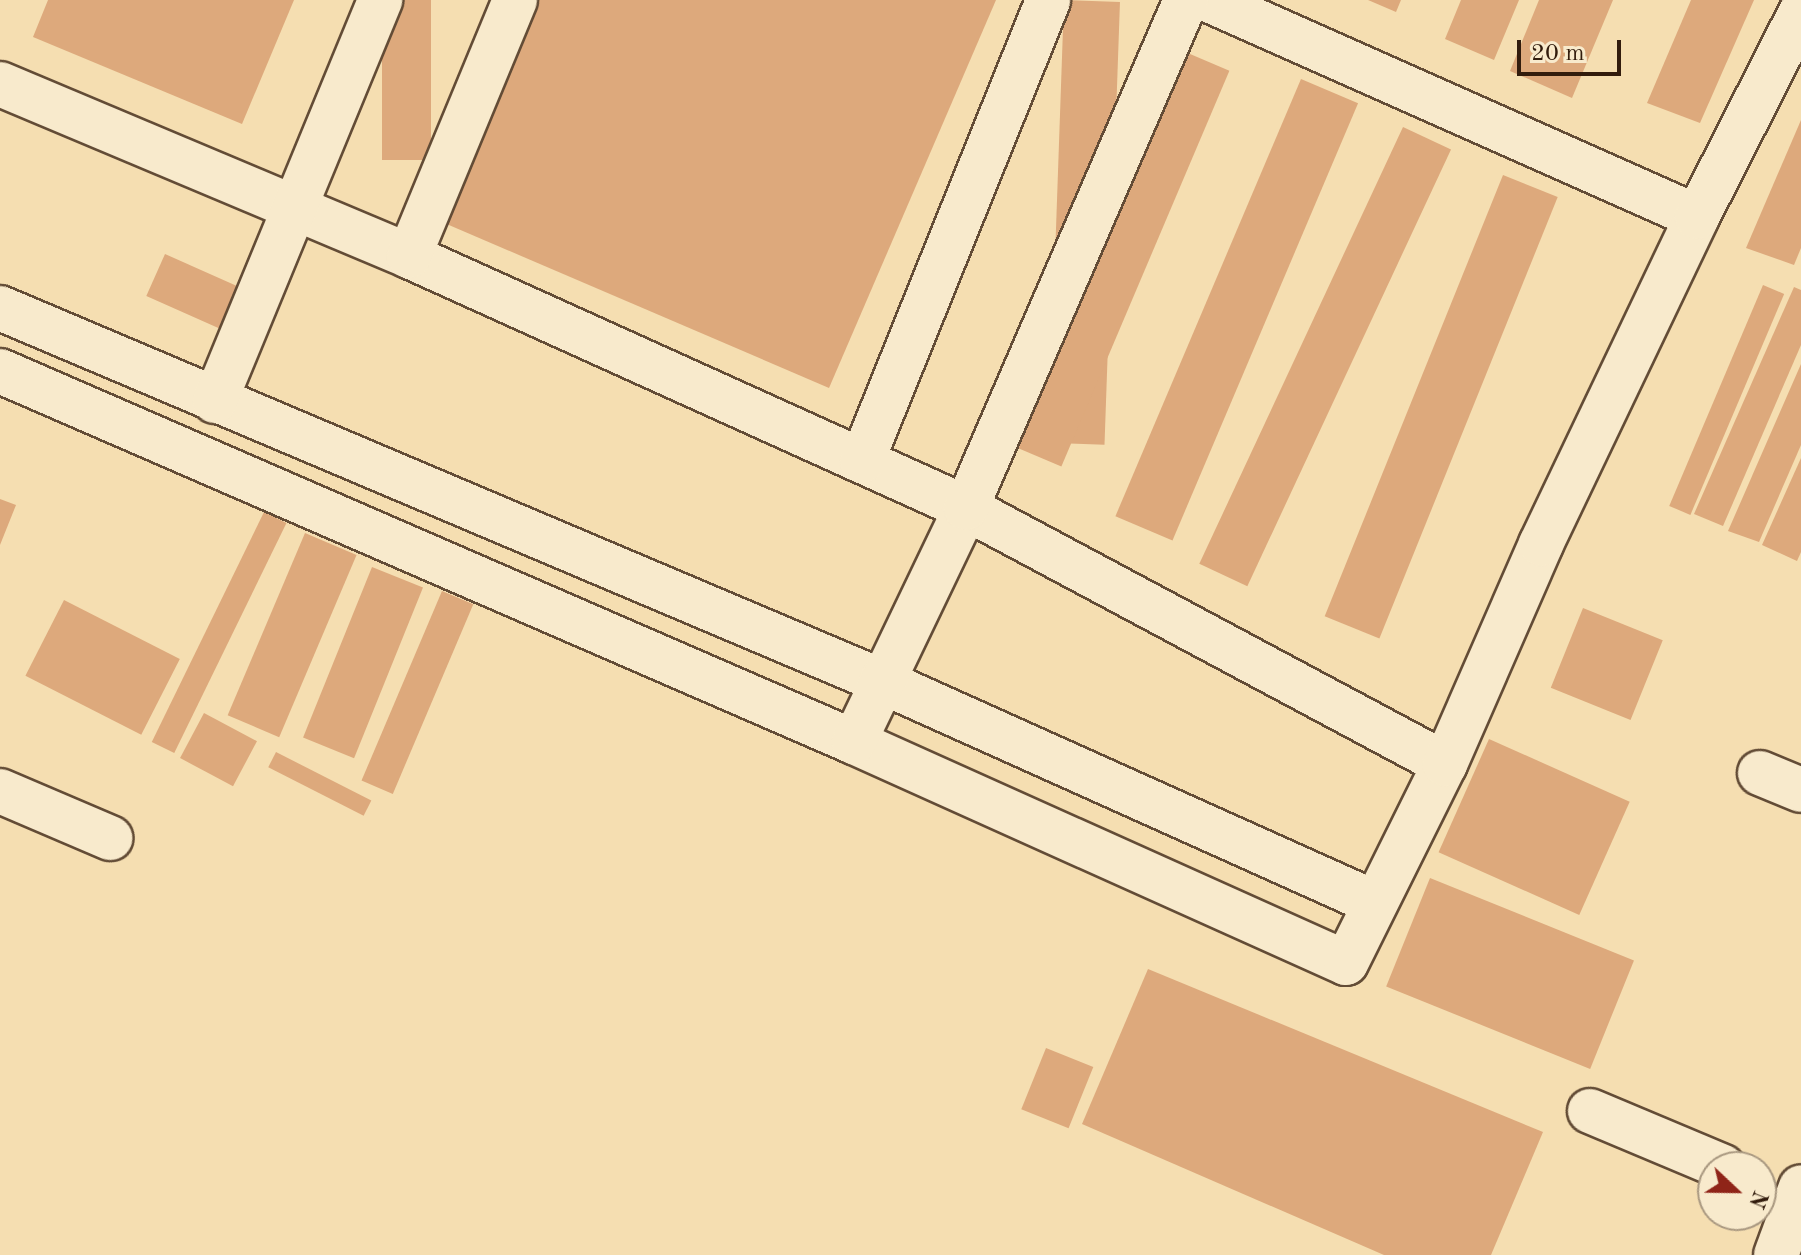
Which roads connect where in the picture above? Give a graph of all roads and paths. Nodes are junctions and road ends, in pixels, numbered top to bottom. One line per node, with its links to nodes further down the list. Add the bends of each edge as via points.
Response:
1 (380, 0): 8 (lane)
2 (515, 0): 10 (lane)
3 (1048, 0): 14 (lane)
4 (1186, 0): 15 (lane)
5 (1209, 0): 9 (lane)
6 (1801, 12): 9 (lane)
7 (0, 84): 8 (lane)
8 (291, 208): 10 (lane); 13 (lane)
9 (1697, 217): 18 (lane, via 1541,544)
10 (409, 256): 14 (lane)
11 (0, 308): 13 (lane)
12 (0, 371): 17 (lane)
13 (215, 401): 16 (lane)
14 (862, 461): 15 (lane)
15 (966, 508): 16 (lane); 18 (lane)
16 (881, 681): 17 (lane); 23 (lane)
17 (854, 742): 23 (lane, via 1346,963)
18 (1445, 764): 23 (lane)
19 (1760, 773): 20 (lane)
20 (1801, 790)
21 (0, 791): 22 (lane)
22 (110, 838)
23 (1375, 903)
24 (1590, 1111): 25 (lane)
25 (1697, 1156)
26 (1790, 1192): 27 (lane)
27 (1776, 1255)

